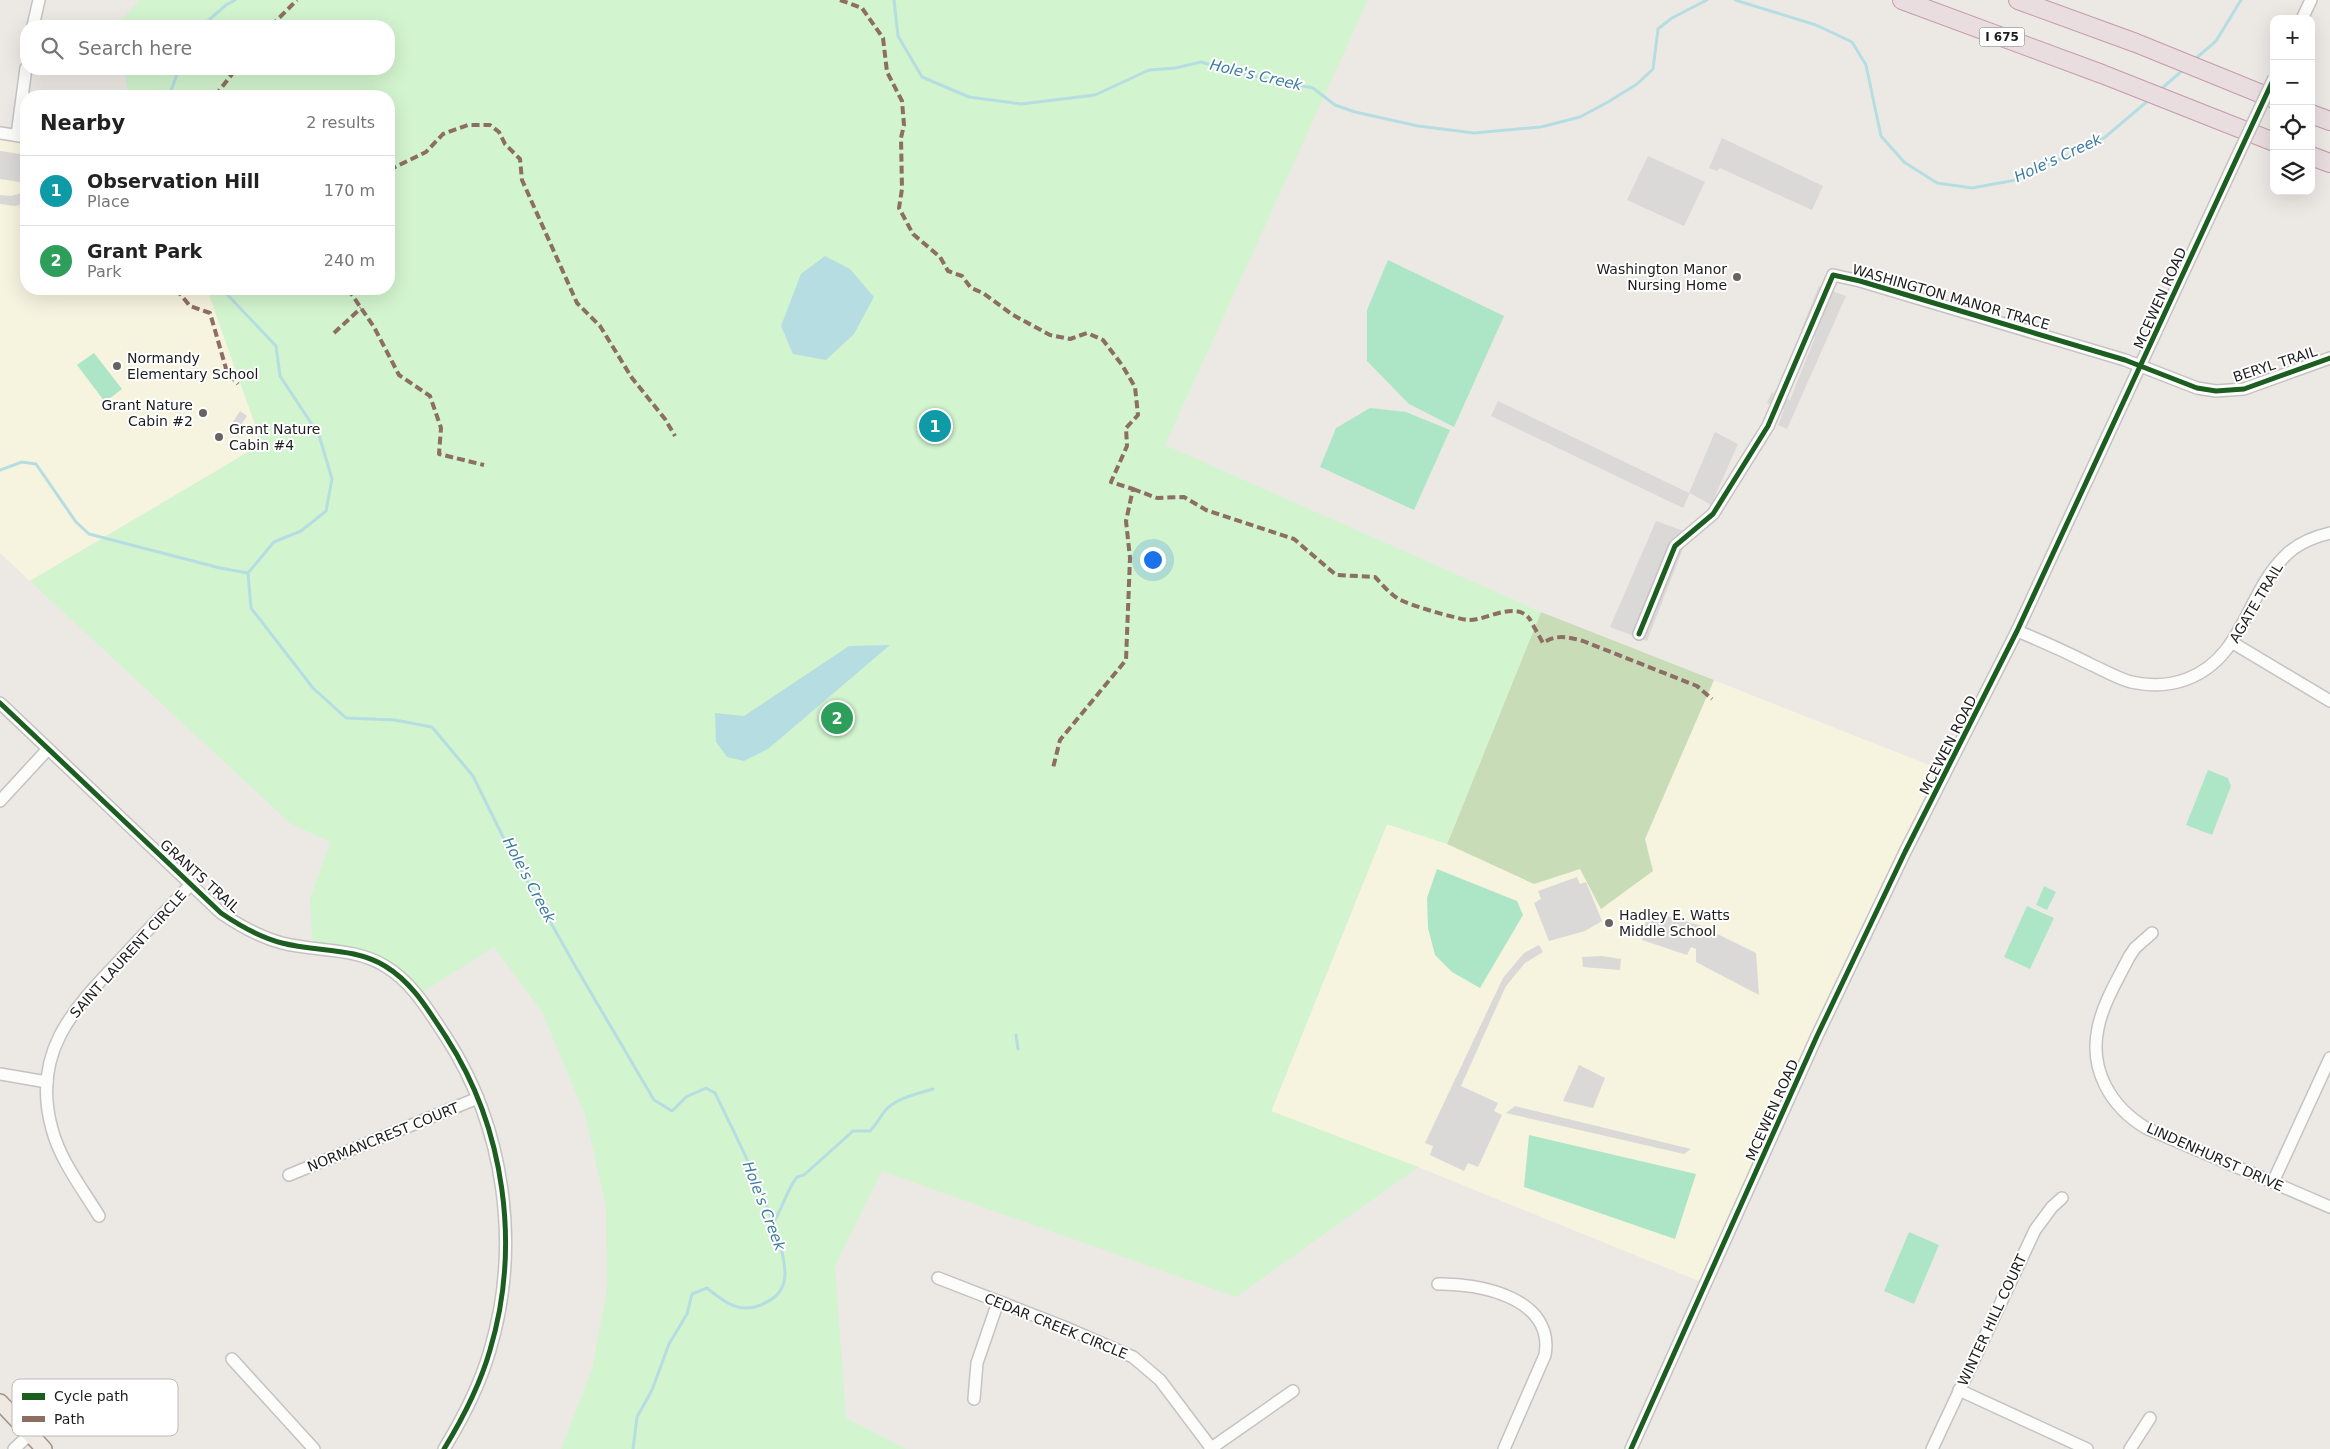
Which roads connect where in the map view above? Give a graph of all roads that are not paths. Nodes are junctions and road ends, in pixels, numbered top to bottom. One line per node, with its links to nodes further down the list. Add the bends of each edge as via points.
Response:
1 (39, 0): 6 (street)
2 (1902, 0): 15 (highway, I 675, via 2193,108)
3 (2018, 0): 10 (highway)
4 (2310, 0): 5 (street)
5 (2304, 15)
6 (34, 20)
7 (25, 75): 9 (street)
8 (2270, 87): 19 (street, MCEWEN ROAD, bridge)
9 (24, 90)
10 (2270, 97)
11 (2315, 115): 12 (highway)
12 (2330, 121)
13 (0, 133): 14 (street)
14 (20, 136)
15 (2270, 140)
16 (2315, 158): 17 (highway)
17 (2330, 164)
18 (2330, 358): 19 (street, BERYL TRAIL, via 2230,391 2197,388)
19 (2141, 366): 21 (street, MCEWEN ROAD); 22 (street, WASHINGTON MANOR TRACE, via 1833,275 1768,426 1713,514 1674,546)
20 (2330, 533): 23 (street, AGATE TRAIL, via 2305,541 2284,557 2261,590)
21 (2017, 631): 23 (street, AGATE TRAIL, via 2117,677 2144,684 2163,685 2191,677 2215,663); 57 (street, MCEWEN ROAD, via 1905,852 1818,1036)
22 (1639, 634)
23 (2233, 643): 24 (street)
24 (2330, 701)
25 (0, 703): 26 (street, GRANTS TRAIL)
26 (48, 749): 27 (street); 28 (street, GRANTS TRAIL)
27 (0, 801)
28 (190, 885): 32 (street, SAINT LAURENT CIRCLE, via 74,1010 51,1057); 33 (street, GRANTS TRAIL, via 221,913 252,932 284,943 352,953 376,961 396,973 410,985 452,1046)
29 (2152, 933): 35 (street, LINDENHURST DRIVE, via 2129,957 2098,1027 2097,1059 2108,1092 2124,1113 2146,1128)
30 (2330, 1058): 35 (street)
31 (0, 1074): 32 (street)
32 (46, 1082): 38 (street, SAINT LAURENT CIRCLE, via 48,1112 58,1146)
33 (478, 1098): 34 (street, NORMANCREST COURT); 54 (street, GRANTS TRAIL, via 493,1144 503,1194 504,1281 490,1349 479,1382)
34 (288, 1175)
35 (2273, 1182): 37 (street, LINDENHURST DRIVE)
36 (2062, 1198): 43 (street, WINTER HILL COURT, via 2035,1230)
37 (2330, 1208)
38 (99, 1216)
39 (938, 1278): 41 (street, CEDAR CREEK CIRCLE)
40 (1438, 1284): 56 (street, via 1462,1283 1483,1288 1525,1306 1544,1328 1545,1355)
41 (998, 1302): 45 (street, via 977,1363); 55 (street, CEDAR CREEK CIRCLE, via 1133,1357 1160,1380)
42 (232, 1359): 53 (street)
43 (1959, 1390): 58 (street, WINTER HILL COURT); 59 (street)
44 (1293, 1391): 55 (street)
45 (974, 1400)
46 (0, 1402): 47 (main road)
47 (12, 1415)
48 (2150, 1418): 60 (street)
49 (28, 1436): 51 (street)
50 (32, 1436): 52 (main road)
51 (14, 1449)
52 (44, 1449)
53 (314, 1449)
54 (444, 1449)
55 (1211, 1449)
56 (1504, 1449)
57 (1631, 1449)
58 (1932, 1449)
59 (2087, 1449)
60 (2130, 1449)

